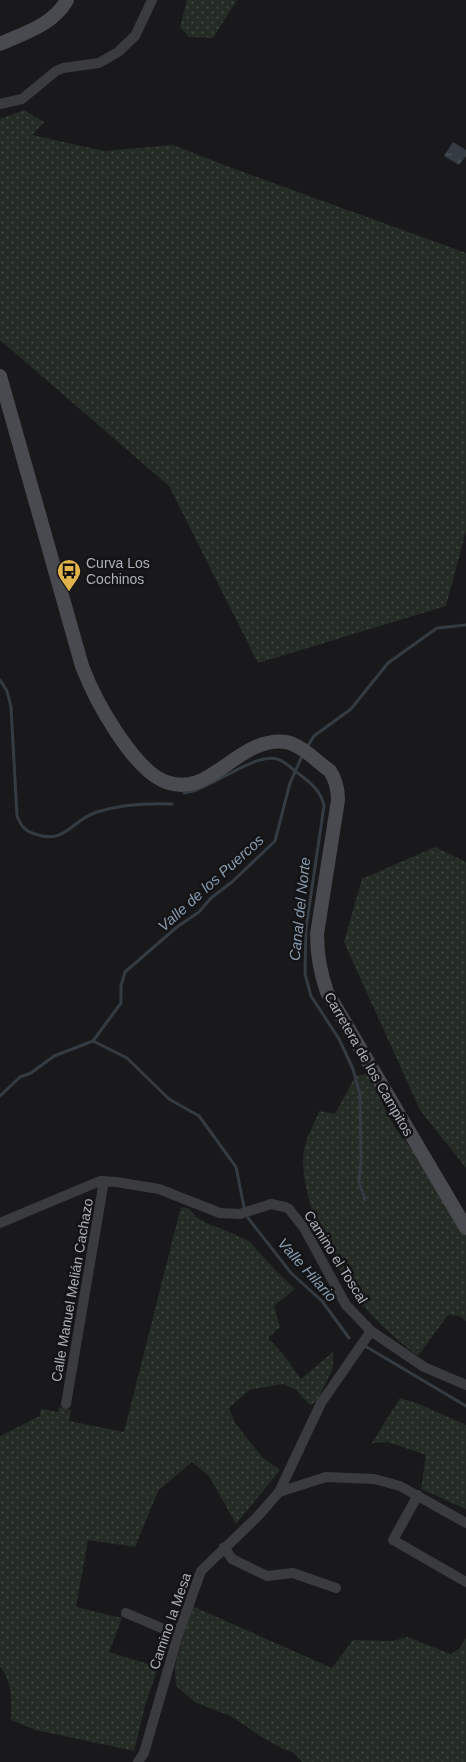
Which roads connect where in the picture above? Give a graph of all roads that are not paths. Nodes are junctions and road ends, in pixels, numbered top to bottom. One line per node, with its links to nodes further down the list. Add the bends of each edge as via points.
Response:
1 (67, 0): 3 (main road, via 50,20)
2 (152, 0): 4 (street, via 135,36 118,52 99,63 63,68 22,99)
3 (0, 44)
4 (0, 104)
5 (0, 376): 8 (main road, Carretera de los Campitos, via 82,666 105,715 135,758 158,779 178,785 202,780 242,754 278,742 297,746 330,772 336,783 338,800 317,934 320,974 330,998)
6 (104, 1181): 7 (street, Camino el Toscal); 9 (street, Camino el Toscal, via 160,1189 220,1213 240,1214 271,1204 289,1209 304,1228 346,1305); 11 (street, Calle Manuel Melián Cachazo)
7 (0, 1223)
8 (466, 1228)
9 (371, 1331): 10 (street, Camino el Toscal, via 424,1367); 12 (street, Camino la Mesa, via 322,1403)
10 (466, 1386)
11 (66, 1404)
12 (279, 1492): 13 (street, via 326,1477 374,1479); 15 (street, Camino la Mesa)
13 (418, 1495): 14 (street); 16 (street, via 393,1540)
14 (466, 1523)
15 (224, 1548): 17 (street, via 232,1560 267,1576 294,1574); 19 (street, Camino la Mesa, via 201,1571)
16 (466, 1582)
17 (336, 1588)
18 (126, 1613): 19 (street)
19 (178, 1634): 20 (street, Camino la Mesa, via 144,1753)
20 (138, 1762)

